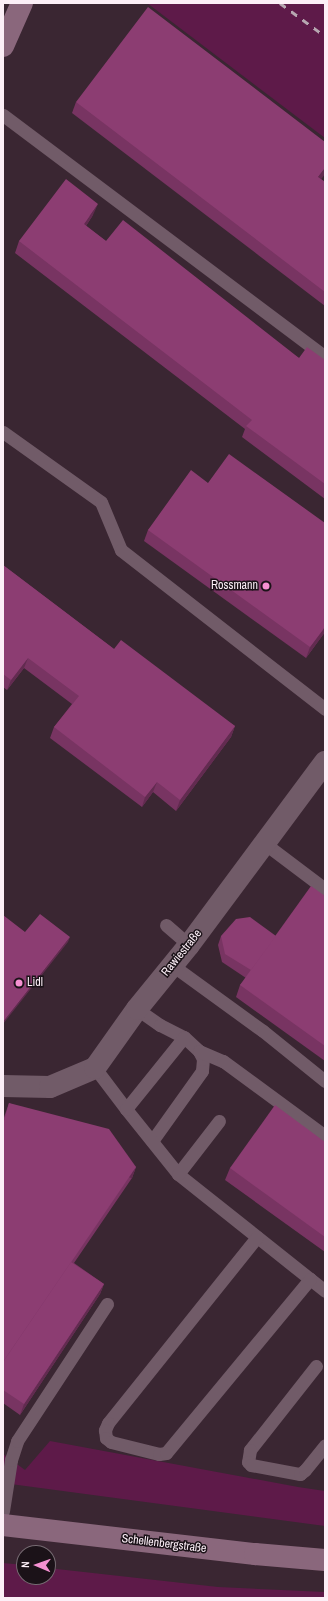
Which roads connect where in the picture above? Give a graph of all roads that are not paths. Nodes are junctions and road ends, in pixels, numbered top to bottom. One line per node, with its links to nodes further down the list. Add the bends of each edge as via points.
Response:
1 (22, 3): 2 (street)
2 (3, 46)
3 (3, 115): 4 (lane)
4 (325, 357)
5 (3, 432): 6 (lane, via 101,502 121,550)
6 (325, 709)
7 (325, 762): 8 (street, Rawiestraße)
8 (264, 843): 9 (lane); 11 (street, Rawiestraße)
9 (325, 889)
10 (166, 925): 11 (lane)
11 (189, 945): 12 (street, Rawiestraße)
12 (172, 965): 13 (street, Rawiestraße); 17 (lane, via 263,1031)
13 (138, 1009): 14 (lane, via 160,1025); 16 (street, Rawiestraße)
14 (184, 1037): 15 (lane); 19 (lane)
15 (199, 1051): 21 (lane, via 223,1061); 22 (lane, via 203,1059 202,1071)
16 (95, 1068): 18 (street, via 50,1087); 19 (lane)
17 (325, 1081)
18 (3, 1086)
19 (126, 1109): 22 (lane)
20 (219, 1121): 23 (lane)
21 (325, 1136)
22 (152, 1141): 23 (lane)
23 (178, 1174): 24 (lane)
24 (257, 1236): 25 (lane); 25 (lane, via 108,1423 105,1430 106,1438 110,1442 159,1454 166,1453)
25 (310, 1278): 26 (lane)
26 (325, 1291)
27 (108, 1304): 31 (lane, via 17,1441 11,1460)
28 (316, 1366): 30 (lane, via 250,1450 248,1462 251,1466 300,1474)
29 (325, 1446): 30 (lane)
30 (320, 1460)
31 (3, 1511)
32 (3, 1526): 33 (street, Schellenbergstraße)
33 (325, 1560)

